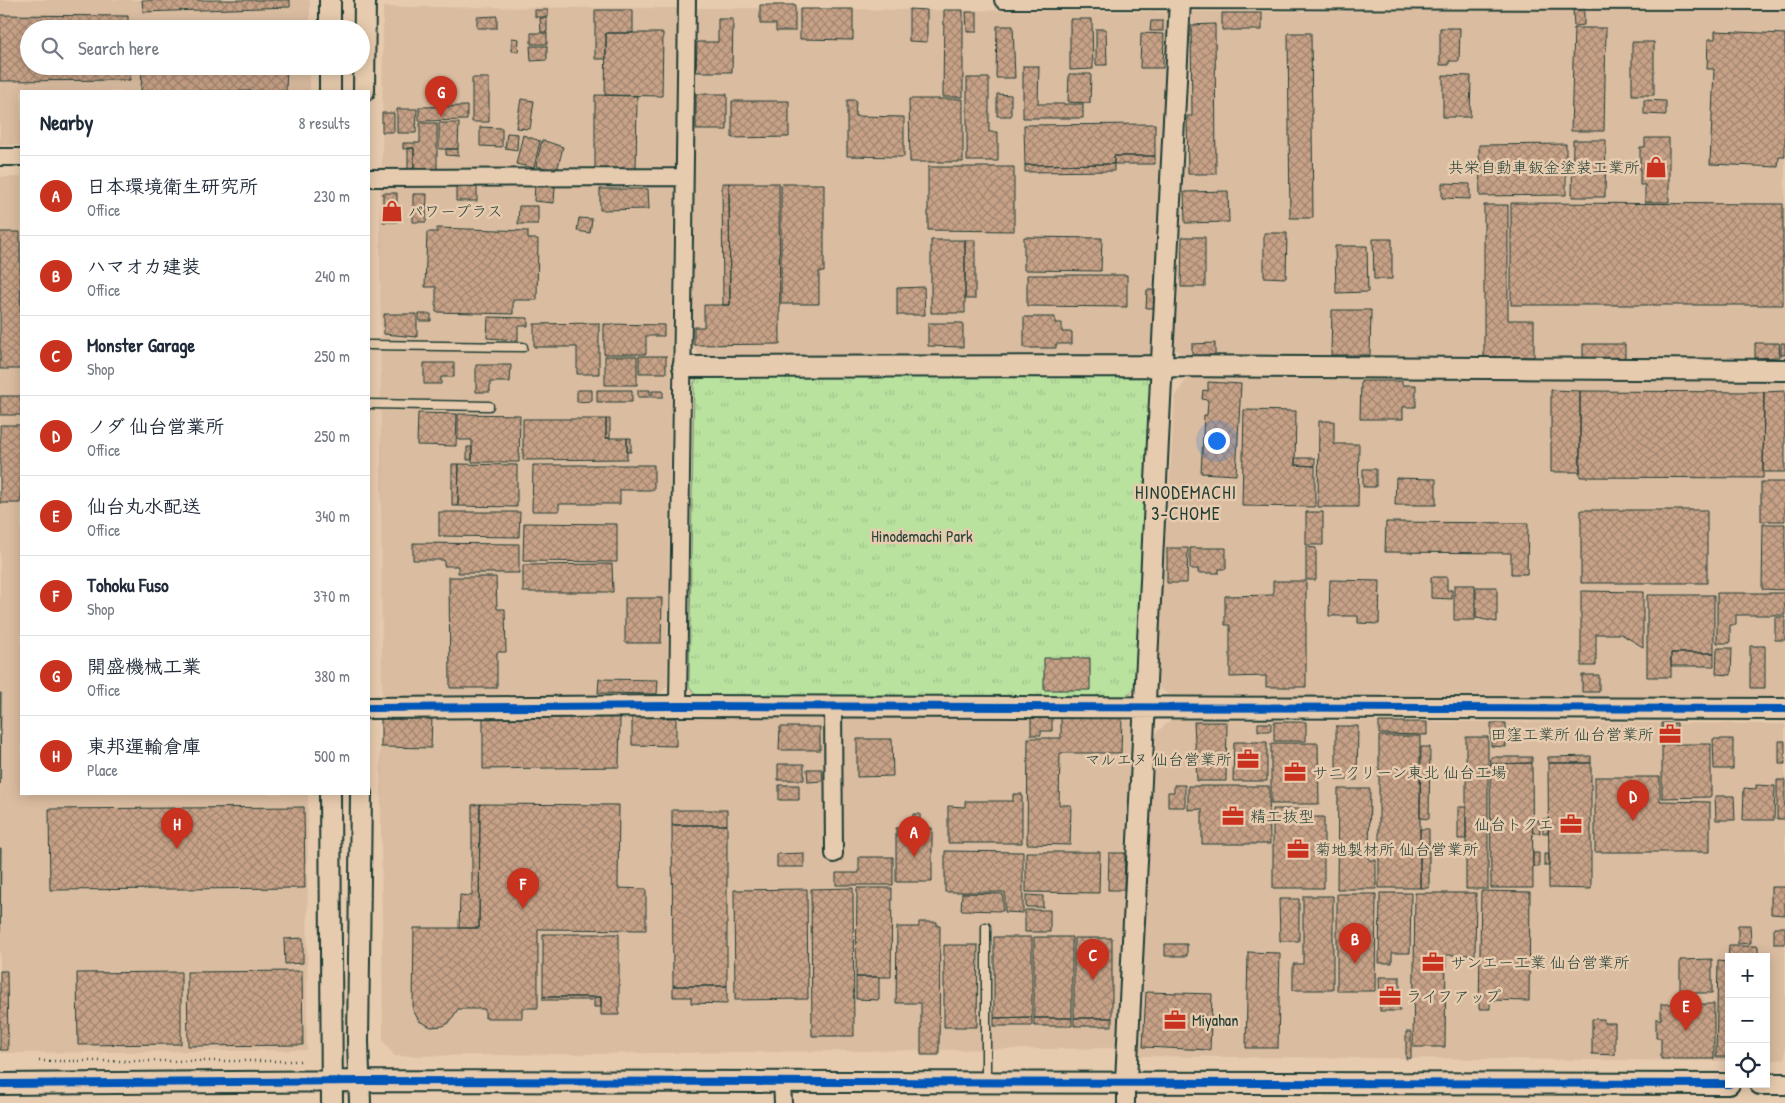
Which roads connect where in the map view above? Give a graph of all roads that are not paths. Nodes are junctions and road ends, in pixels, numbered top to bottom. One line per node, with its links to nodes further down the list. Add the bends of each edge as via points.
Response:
1 (330, 0): 7 (street)
2 (365, 0): 8 (street)
3 (687, 0): 15 (street)
4 (1003, 0): 5 (street)
5 (1180, 1): 6 (street); 19 (street)
6 (1785, 2)
7 (330, 20)
8 (365, 20)
9 (330, 75): 11 (street)
10 (364, 75): 12 (street)
11 (330, 90)
12 (364, 90)
13 (0, 157): 14 (street)
14 (20, 157)
15 (684, 177): 16 (street); 20 (street)
16 (370, 178)
17 (370, 345): 18 (lane)
18 (523, 347)
19 (1163, 366): 20 (street); 21 (street); 27 (street)
20 (683, 367): 24 (street)
21 (1785, 370)
22 (370, 404): 23 (lane)
23 (488, 406)
24 (678, 706): 25 (street); 26 (street)
25 (833, 706): 27 (street); 31 (street)
26 (370, 708)
27 (1146, 708): 28 (street); 37 (street)
28 (1785, 709)
29 (330, 795): 33 (street)
30 (361, 795): 34 (street)
31 (834, 854)
32 (986, 926): 36 (lane)
33 (330, 1081): 34 (street); 38 (street); 42 (street)
34 (360, 1081): 35 (street); 43 (street)
35 (782, 1081): 36 (street); 44 (street)
36 (986, 1081): 37 (street)
37 (1126, 1081): 39 (street); 45 (street)
38 (0, 1084)
39 (1725, 1084)
40 (1770, 1084): 41 (street)
41 (1785, 1084)
42 (332, 1103)
43 (360, 1103)
44 (783, 1103)
45 (1126, 1103)

